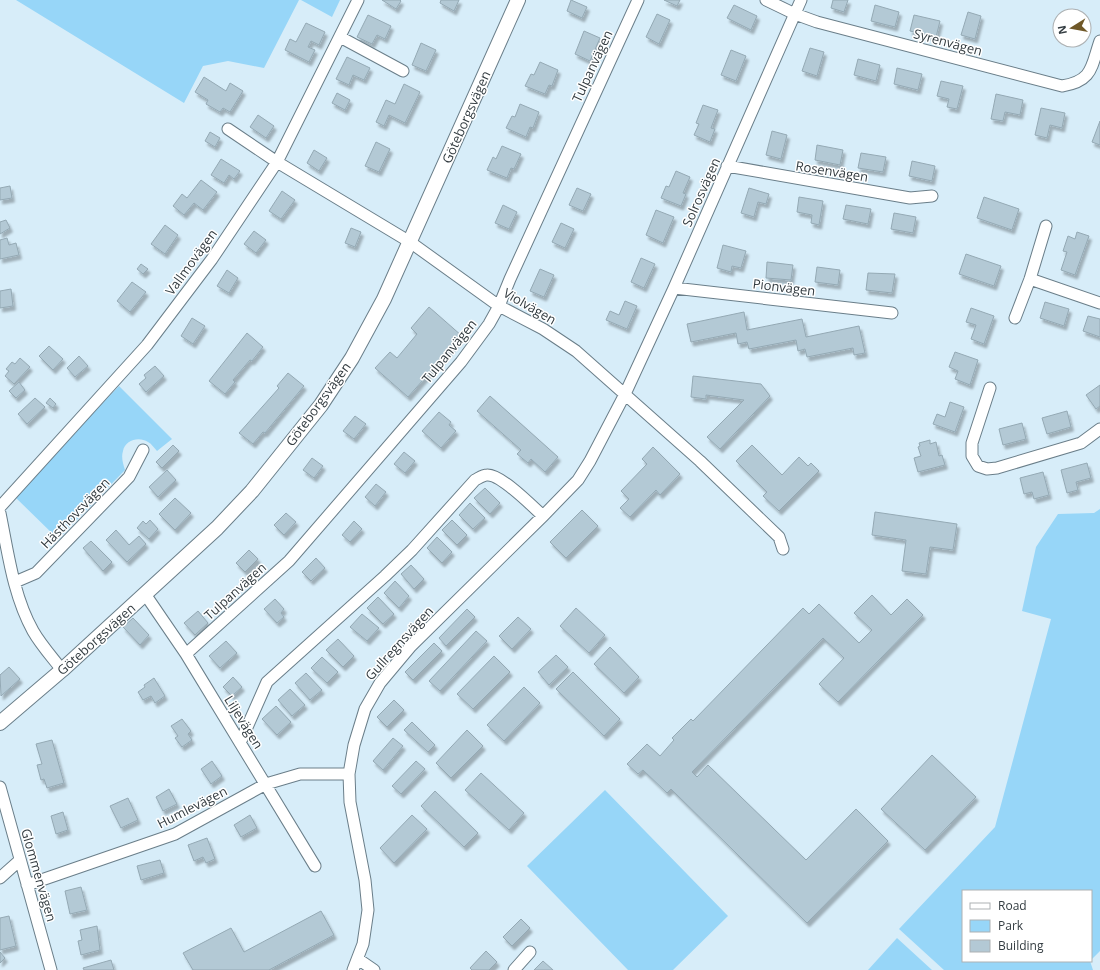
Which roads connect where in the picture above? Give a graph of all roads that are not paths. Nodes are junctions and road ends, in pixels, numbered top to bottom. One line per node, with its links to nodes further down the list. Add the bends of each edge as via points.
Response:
1 (358, 0): 7 (street, Vallmovägen)
2 (518, 0): 15 (street, Göteborgsvägen)
3 (638, 0): 19 (street, Tulpanvägen)
4 (766, 0): 6 (street, Syrenvägen)
5 (801, 0): 6 (street, Solrosvägen)
6 (795, 14): 8 (street, Syrenvägen, via 1062,86 1083,81 1089,72); 12 (street, Solrosvägen)
7 (340, 37): 9 (street); 11 (street, Vallmovägen)
8 (1100, 41)
9 (403, 71)
10 (228, 129): 11 (street, Violvägen)
11 (277, 162): 15 (street, Violvägen); 26 (street, Vallmovägen, via 212,259 147,345)
12 (727, 166): 13 (street, Rosenvägen, via 910,198); 17 (street, Solrosvägen)
13 (932, 196)
14 (1046, 226): 16 (street)
15 (410, 242): 19 (street, Violvägen); 31 (street, Göteborgsvägen, via 384,299 352,358 303,429 252,491 217,528)
16 (1030, 279): 18 (street); 21 (street)
17 (674, 288): 20 (street, Pionvägen); 23 (street, Solrosvägen)
18 (1100, 302)
19 (499, 306): 23 (street, Violvägen, via 543,328 576,351); 32 (street, Tulpanvägen, via 461,362 289,561)
20 (892, 313)
21 (1016, 318)
22 (990, 388): 24 (street, via 972,443 972,456 978,466 987,469 997,468 1081,444)
23 (625, 394): 28 (street, Gullregnsvägen, via 584,472); 29 (street, Violvägen, via 779,537)
24 (1100, 429)
25 (143, 450): 30 (street, Hästhovsvägen, via 129,477 42,568)
26 (0, 507)
27 (0, 513): 30 (street)
28 (543, 516): 35 (street, via 494,476 487,475 475,480 412,550 267,682); 36 (street, Gullregnsvägen, via 411,646 383,679 374,692 360,724)
29 (783, 549)
30 (15, 582): 33 (street, via 33,631)
31 (145, 594): 32 (street, Liljevägen); 33 (street, Göteborgsvägen)
32 (186, 654): 35 (street, Liljevägen)
33 (62, 670): 34 (street, Göteborgsvägen)
34 (0, 723)
35 (240, 743): 37 (street, Liljevägen)
36 (349, 774): 37 (street, Humlevägen, via 300,774); 44 (street, Gullregnsvägen, via 350,802 367,898 367,924)
37 (266, 784): 40 (street, Liljevägen); 42 (street, Humlevägen, via 174,834)
38 (0, 787): 39 (street, Glommenvägen)
39 (20, 860): 41 (street); 42 (street, Glommenvägen)
40 (315, 866)
41 (0, 878)
42 (27, 885): 45 (street, Glommenvägen)
43 (530, 952): 48 (street)
44 (358, 959): 46 (street, Gullregnsvägen); 47 (street)
45 (51, 970)
46 (353, 970)
47 (374, 970)
48 (514, 970)

